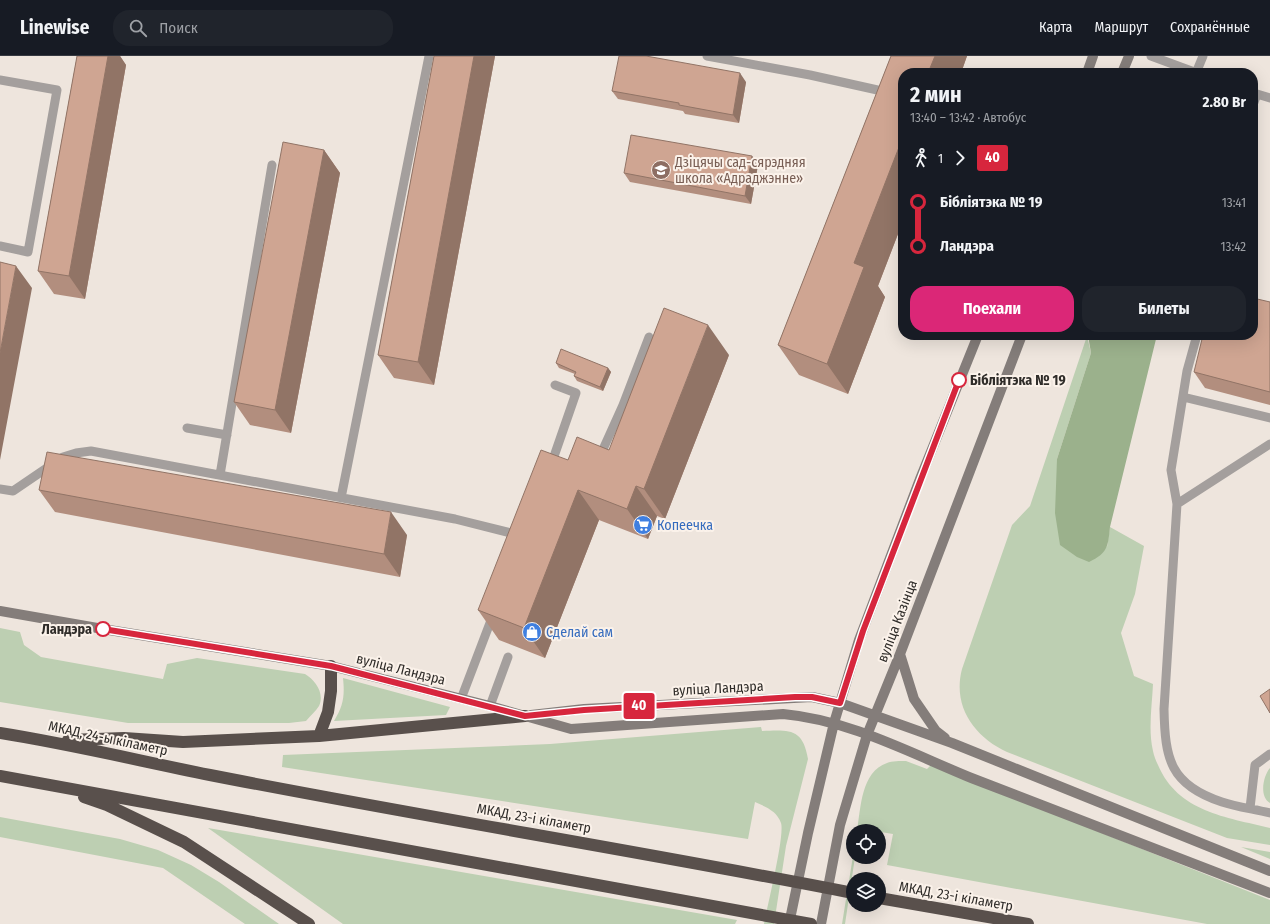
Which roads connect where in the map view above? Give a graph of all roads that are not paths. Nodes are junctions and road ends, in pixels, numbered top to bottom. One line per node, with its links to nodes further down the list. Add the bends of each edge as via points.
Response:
1 (429, 56): 31 (lane)
2 (707, 56): 12 (lane)
3 (1093, 56): 7 (main road)
4 (1129, 56): 8 (main road)
5 (1151, 56): 9 (lane)
6 (1203, 56): 10 (lane)
7 (1089, 68)
8 (1124, 68)
9 (1183, 68)
10 (1198, 68)
11 (0, 80): 16 (lane, via 56,90 28,252)
12 (882, 91)
13 (1258, 94): 14 (lane)
14 (1270, 98)
15 (272, 165): 25 (lane)
16 (0, 246)
17 (649, 337): 27 (lane, via 600,456)
18 (976, 340): 40 (main road, вуліца Казінца, via 859,640)
19 (1020, 340): 36 (main road, вуліца Казінца)
20 (1196, 340): 22 (lane)
21 (555, 385): 28 (lane, via 576,393 549,468)
22 (1183, 398): 23 (lane); 32 (lane, via 1171,470)
23 (1270, 418)
24 (187, 428): 25 (lane)
25 (227, 435): 29 (lane)
26 (1270, 444): 32 (lane)
27 (586, 458)
28 (565, 462)
29 (220, 475): 30 (lane, via 91,451 63,457 13,491); 31 (lane)
30 (0, 489)
31 (341, 498): 33 (lane, via 455,519)
32 (1177, 504): 54 (lane, via 1164,709 1169,758 1178,775 1194,790 1222,802)
33 (523, 536)
34 (495, 610): 39 (lane)
35 (0, 611): 38 (main road, вуліца Ландэра)
36 (900, 654): 42 (main road, вуліца Казінца); 49 (main road, via 914,699 936,731)
37 (508, 657): 41 (lane)
38 (331, 666): 39 (main road, вуліца Ландэра); 47 (highway, via 328,712)
39 (461, 699): 41 (main road, вуліца Ландэра)
40 (840, 703): 42 (main road, вуліца Ландэра); 43 (main road, вуліца Ландэра, via 812,697 795,697); 44 (main road, вуліца Казінца)
41 (490, 706): 43 (main road, вуліца Ландэра)
42 (875, 715): 46 (main road, вуліца Казінца); 49 (main road, вуліца Ландэра)
43 (525, 716): 44 (main road, вуліца Ландэра, via 571,728 783,714); 47 (highway)
44 (834, 723): 46 (main road, вуліца Ландэра); 61 (main road, вуліца Казінца)
45 (0, 733): 48 (highway, МКАД, 24-ы кіламетр)
46 (867, 735): 58 (main road, вуліца Ландэра); 63 (main road, вуліца Казінца, via 840,825)
47 (319, 736): 48 (highway, via 183,742 124,738)
48 (48, 741): 51 (highway, МКАД, 24-ы кіламетр)
49 (952, 743): 56 (main road)
50 (1270, 754): 54 (lane, via 1255,765)
51 (209, 775): 57 (highway, МКАД, 23-і кіламетр)
52 (0, 776): 53 (highway)
53 (41, 783): 60 (highway, via 107,805 184,842); 62 (highway)
54 (1250, 808): 55 (lane)
55 (1270, 814)
56 (1270, 871)
57 (846, 892)
58 (1270, 893)
59 (886, 899): 64 (highway, МКАД, 23-і кіламетр)
60 (308, 924)
61 (789, 924)
62 (811, 924)
63 (821, 924)
64 (1028, 924)

